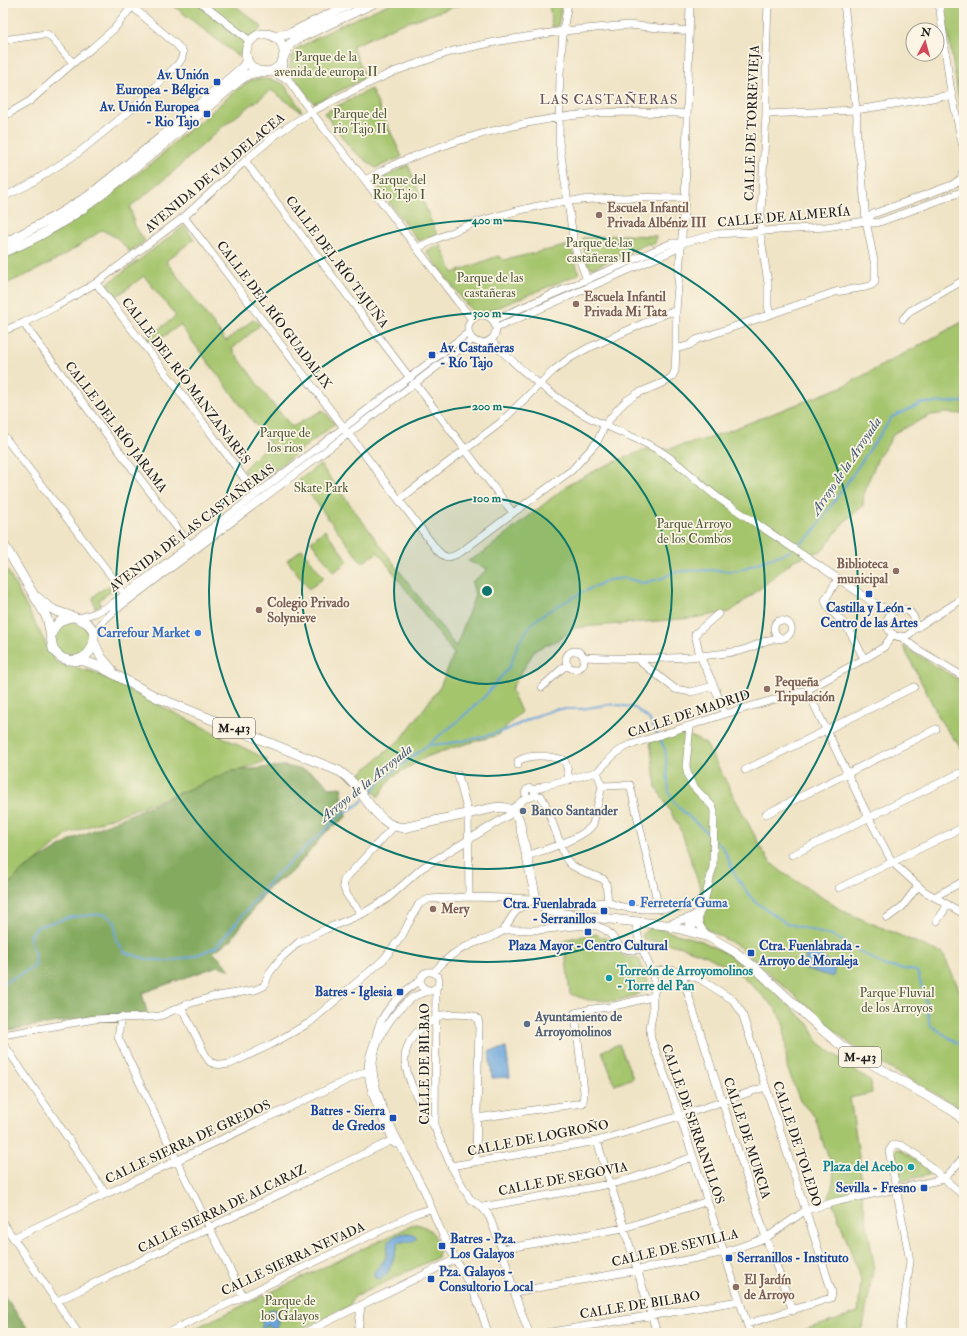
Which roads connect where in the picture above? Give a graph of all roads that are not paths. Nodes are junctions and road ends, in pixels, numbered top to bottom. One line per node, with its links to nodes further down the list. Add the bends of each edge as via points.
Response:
1 (201, 3): 14 (street)
2 (352, 3): 12 (main road, via 291,33)
3 (374, 3): 15 (main road, via 297,39)
4 (568, 3): 10 (street)
5 (690, 3): 11 (street)
6 (768, 3): 24 (street, CALLE DE TORREVIEJA)
7 (844, 3): 21 (street)
8 (939, 3): 20 (street)
9 (131, 4): 17 (street, via 114,29); 34 (street, via 177,45 183,52 182,58 147,96 78,153 28,185)
10 (563, 31): 11 (street, AVENIDA DE VALDELACEA, via 630,25); 22 (street, AVENIDA DE VALDELACEA, via 453,51 393,72); 26 (street)
11 (689, 31): 23 (street)
12 (274, 36): 14 (main road, via 259,35); 15 (main road, via 282,45)
13 (3, 40): 17 (street, via 46,34)
14 (250, 41): 16 (main road, via 246,50)
15 (283, 57): 18 (main road, via 280,64); 19 (street)
16 (247, 60): 18 (main road, via 253,68); 41 (main road, via 243,67 164,135 90,195)
17 (73, 63): 25 (street, via 30,101)
18 (266, 71): 19 (street); 43 (main road, via 249,74 240,80 90,204 51,229)
19 (289, 81): 22 (street)
20 (952, 95): 21 (street); 27 (street)
21 (856, 110): 24 (street); 38 (street)
22 (311, 112): 28 (street, AVENIDA DE VALDELACEA, via 278,133); 31 (street)
23 (686, 114): 26 (street, via 598,113); 35 (street)
24 (766, 114): 39 (street, CALLE DE TORREVIEJA)
25 (3, 117)
26 (559, 118): 31 (street, via 478,135 400,162); 36 (street, via 559,141)
27 (964, 152)
28 (245, 161): 37 (street, AVENIDA DE VALDELACEA); 58 (street, CALLE DEL RÍO TAJUÑA)
29 (964, 170): 30 (street)
30 (962, 178): 32 (street); 38 (street, CALLE DE ALMERÍA, via 952,185 873,214)
31 (365, 180): 42 (street)
32 (964, 188)
33 (964, 191): 38 (street, CALLE DE ALMERÍA, via 877,223)
34 (3, 197)
35 (685, 198): 36 (street, via 626,197); 40 (street)
36 (568, 201): 42 (street, via 483,220); 44 (street, via 574,244)
37 (184, 217): 46 (street, AVENIDA DE VALDELACEA); 61 (street, CALLE DEL RÍO GUADALIX)
38 (866, 221): 39 (street, CALLE DE ALMERÍA); 48 (street, via 875,266 875,282 872,285 835,292)
39 (760, 232): 40 (street, CALLE DE ALMERÍA, via 717,234); 48 (street, CALLE DE TORREVIEJA)
40 (682, 243): 44 (street, via 672,243); 47 (street); 53 (street, via 674,250)
41 (3, 244)
42 (417, 248): 49 (street)
43 (3, 252)
44 (587, 280): 51 (street)
45 (964, 280): 50 (street, via 910,311)
46 (96, 283): 52 (street, AVENIDA DE VALDELACEA); 64 (street, CALLE DEL RÍO MANZANARES)
47 (676, 311): 57 (street); 59 (street, via 588,348 570,358)
48 (770, 315): 57 (street)
49 (472, 319): 51 (street, via 480,315); 55 (street, via 468,325)
50 (903, 319)
51 (493, 320): 53 (street)
52 (23, 323): 54 (street, AVENIDA DE VALDELACEA); 68 (street, CALLE DEL RÍO JARAMA)
53 (496, 328): 56 (street)
54 (3, 330)
55 (470, 337): 56 (street, via 484,344); 58 (street, AVENIDA DE LAS CASTAÑERAS)
56 (491, 341): 59 (street)
57 (676, 349): 60 (street, via 675,371 672,377 626,401)
58 (412, 380): 61 (street, AVENIDA DE LAS CASTAÑERAS); 63 (street, CALLE DEL RÍO TAJUÑA)
59 (539, 385): 60 (street); 63 (street, via 500,423)
60 (605, 426): 66 (street, via 597,442 572,470); 69 (street, via 662,452 718,499)
61 (346, 431): 64 (street, AVENIDA DE LAS CASTAÑERAS); 65 (street, CALLE DEL RÍO GUADALIX); 85 (street, AVENIDA DE LAS CASTAÑERAS, via 105,618)
62 (3, 434): 71 (street)
63 (465, 450): 65 (street); 66 (street, CALLE DEL RÍO TAJUÑA)
64 (256, 494): 68 (street, AVENIDA DE LAS CASTAÑERAS)
65 (399, 500): 66 (street, CALLE DEL RÍO GUADALIX, via 442,555 447,557 461,552)
66 (513, 512)
67 (3, 543): 70 (main road, M-413)
68 (190, 545): 71 (street, AVENIDA DE LAS CASTAÑERAS)
69 (838, 579): 73 (street); 91 (street, via 825,600 829,610 844,624)
70 (32, 592): 78 (main road, M-413, via 54,610); 83 (main road, M-413, via 45,614)
71 (125, 594): 78 (street, AVENIDA DE LAS CASTAÑERAS, via 103,610)
72 (964, 598): 77 (street, CALLE DE MADRID)
73 (880, 606): 74 (street); 79 (street)
74 (896, 610): 76 (street, via 905,609); 79 (street)
75 (718, 614): 88 (street, via 695,634)
76 (913, 615): 77 (street, via 920,618); 81 (street, via 915,620)
77 (935, 616): 81 (street, CALLE DE MADRID)
78 (75, 618): 83 (main road, via 63,619 56,624); 85 (main road, M-413, via 89,625)
79 (887, 620): 82 (street, via 887,626)
80 (774, 626): 84 (street, via 774,632); 84 (street, via 781,621 786,621 790,625 790,633); 86 (street)
81 (912, 631): 82 (street, CALLE DE MADRID, via 905,636); 87 (street, via 912,641)
82 (897, 635): 87 (street); 91 (street, CALLE DE MADRID)
83 (51, 636): 92 (main road, M-413, via 51,643 57,654 62,658)
84 (781, 638): 86 (street)
85 (94, 639): 92 (main road, via 90,652); 94 (main road, M-413, via 101,657)
86 (763, 642): 88 (street, via 742,650)
87 (917, 649): 95 (street)
88 (700, 656): 90 (street); 96 (street)
89 (584, 657): 90 (street); 93 (street, via 582,666 576,670); 93 (street, via 581,652 574,650 567,654)
90 (637, 659): 96 (street, via 675,689 691,692)
91 (864, 659): 99 (street, CALLE DE MADRID)
92 (75, 660): 94 (main road, M-413)
93 (566, 665): 97 (street)
94 (115, 674): 117 (main road, M-413, via 156,696 339,771 347,776 374,809)
95 (964, 677)
96 (714, 686): 100 (street)
97 (542, 687)
98 (914, 687): 103 (street)
99 (807, 690): 100 (street, CALLE DE MADRID); 103 (street)
100 (725, 714): 101 (street, CALLE DE MADRID)
101 (690, 726): 106 (street, CALLE DE MADRID, via 627,746); 133 (street, via 686,766 688,776 692,785 714,811 713,866)
102 (936, 729): 108 (street)
103 (826, 730): 105 (street); 108 (street)
104 (518, 765): 110 (street, via 521,759 540,756 564,760)
105 (745, 770)
106 (597, 772): 110 (street, CALLE DE MADRID); 111 (street)
107 (960, 773): 116 (street)
108 (847, 774): 115 (street); 116 (street)
109 (458, 775): 114 (street)
110 (569, 780): 112 (street, CALLE DE MADRID, via 543,786)
111 (602, 786): 120 (street, via 591,829); 134 (street, via 630,785)
112 (532, 794): 113 (street); 120 (street, via 541,796)
113 (513, 811): 114 (main road, via 500,807); 119 (street); 122 (main road, via 519,820)
114 (468, 813): 117 (main road, via 403,828); 119 (street)
115 (766, 814)
116 (869, 818): 121 (street); 123 (street)
117 (394, 826): 135 (street, via 344,880 345,893)
118 (964, 827): 123 (street)
119 (469, 840): 127 (street); 135 (street, via 422,868 387,899)
120 (561, 844): 122 (street); 129 (street, via 571,865 603,879 606,883)
121 (792, 855)
122 (526, 856): 130 (main road)
123 (892, 862): 125 (street); 126 (street)
124 (964, 881): 128 (street)
125 (918, 886): 128 (street); 138 (street, via 902,908)
126 (839, 888)
127 (469, 897): 130 (street); 155 (street, via 429,899 419,904 402,936 383,960 327,1008 308,1023 272,1044 230,1064 210,1062)
128 (934, 897): 131 (street)
129 (608, 902): 130 (street); 132 (street)
130 (539, 903): 139 (main road, M-413, via 551,911 564,914); 143 (street, via 522,905)
131 (948, 905): 136 (street); 141 (street)
132 (620, 907): 134 (street); 139 (street)
133 (702, 908): 134 (street); 137 (street); 144 (street); 145 (street, via 698,920)
134 (659, 909)
135 (362, 914): 153 (street, via 299,942 281,958 270,972 264,986)
136 (964, 914)
137 (691, 917): 142 (street); 144 (street)
138 (887, 918)
139 (621, 920): 140 (main road, M-413)
140 (636, 921): 142 (main road, M-413); 146 (street, CALLE DE SERRANILLOS)
141 (937, 921)
142 (666, 925): 144 (main road, M-413)
143 (504, 930): 146 (street, via 530,931 595,926 605,929 622,949); 147 (street, via 457,950)
144 (689, 931): 145 (main road, M-413)
145 (709, 937): 163 (main road, M-413, via 734,951 843,1047)
146 (641, 949): 149 (street, CALLE DE SERRANILLOS)
147 (434, 972): 150 (street, via 425,972); 151 (street, via 439,982)
148 (681, 972): 149 (street, CALLE DE TOLEDO, via 662,970); 161 (street, CALLE DE TOLEDO, via 700,979 733,1000 742,1013); 162 (street, CALLE DE MURCIA)
149 (652, 973): 152 (street, CALLE DE SERRANILLOS, via 655,988)
150 (420, 981): 151 (street, via 424,988); 160 (street, via 394,1002 380,1024 369,1056)
151 (433, 989): 157 (street, CALLE DE BILBAO); 160 (street, via 409,1000 390,1021 381,1036)
152 (652, 997): 164 (street, CALLE DE SERRANILLOS, via 653,1010 649,1027 651,1039); 165 (street, via 575,1013 583,1103)
153 (188, 1004): 154 (street); 155 (street)
154 (174, 1010): 155 (street, via 180,1010); 156 (street, via 160,1016)
155 (186, 1016)
156 (121, 1017): 158 (street); 172 (street, via 118,1037)
157 (437, 1018): 165 (street, via 440,1015 472,1015 478,1019); 167 (street, CALLE DE BILBAO); 167 (street, via 426,1024 409,1043 405,1060 410,1082)
158 (3, 1034)
159 (3, 1043): 178 (street)
160 (371, 1070): 168 (street); 172 (street, CALLE SIERRA DE GREDOS)
161 (765, 1087): 162 (street, CALLE DE LOGROÑO); 183 (street, CALLE DE TOLEDO)
162 (722, 1101): 164 (street, CALLE DE LOGROÑO); 188 (street, CALLE DE MURCIA)
163 (960, 1113): 166 (main road, M-413)
164 (680, 1116): 169 (street, CALLE DE LOGROÑO); 170 (street, CALLE DE SERRANILLOS)
165 (477, 1118): 173 (street)
166 (964, 1121)
167 (435, 1128): 174 (street, CALLE DE BILBAO)
168 (395, 1139): 182 (street, via 426,1194); 185 (street, CALLE SIERRA DE ALCARAZ)
169 (597, 1141): 173 (street, CALLE DE LOGROÑO); 176 (street)
170 (693, 1157): 176 (street, CALLE DE SEGOVIA); 180 (street, CALLE DE SERRANILLOS)
171 (964, 1157): 175 (street)
172 (177, 1161): 178 (street, CALLE SIERRA DE GREDOS); 185 (street)
173 (474, 1162): 174 (street, CALLE DE LOGROÑO)
174 (451, 1166): 181 (street, CALLE DE BILBAO, via 470,1199)
175 (944, 1179): 177 (street, CALLE DE SEVILLA); 177 (street, via 918,1156 901,1145 893,1145 889,1151); 179 (street)
176 (610, 1184): 181 (street, CALLE DE SEGOVIA); 186 (street)
177 (897, 1188): 183 (street, CALLE DE SEVILLA); 210 (street, via 910,1261)
178 (106, 1194): 187 (street, CALLE SIERRA DE GREDOS)
179 (964, 1196)
180 (708, 1201): 186 (street); 190 (street, CALLE DE SERRANILLOS)
181 (482, 1207): 189 (street, CALLE DE BILBAO, via 489,1216)
182 (431, 1209): 191 (street, via 444,1239); 194 (street, CALLE SIERRA NEVADA, via 410,1216)
183 (806, 1210): 188 (street, CALLE DE SEVILLA); 198 (street, CALLE DE TOLEDO, via 832,1292 831,1298)
184 (3, 1223): 187 (street)
185 (209, 1228): 194 (street); 195 (street, CALLE SIERRA DE ALCARAZ)
186 (624, 1228): 189 (street); 192 (street)
187 (13, 1238): 195 (street)
188 (766, 1238): 190 (street, CALLE DE SEVILLA); 198 (street, CALLE DE MURCIA)
189 (502, 1249): 193 (street, CALLE DE BILBAO)
190 (725, 1252): 192 (street, CALLE DE SEVILLA); 196 (street, CALLE DE SERRANILLOS)
191 (456, 1258): 197 (street); 205 (street, via 475,1295)
192 (638, 1270): 193 (street, CALLE DE SEVILLA); 199 (street)
193 (514, 1292): 206 (street, CALLE DE BILBAO)
194 (243, 1296): 202 (street, CALLE SIERRA NEVADA)
195 (57, 1301): 201 (street)
196 (739, 1301): 199 (street, CALLE DE BILBAO); 200 (street, CALLE DE SERRANILLOS)
197 (360, 1305): 203 (street); 204 (street)
198 (793, 1311): 200 (street, CALLE DE TOLEDO)
199 (651, 1316): 207 (street, CALLE DE BILBAO); 208 (street)
200 (747, 1324): 209 (street, CALLE DE SERRANILLOS)
201 (78, 1333)
202 (166, 1333)
203 (304, 1333)
204 (358, 1333)
205 (488, 1333)
206 (529, 1333)
207 (545, 1333)
208 (657, 1333)
209 (750, 1333)
210 (900, 1333)

